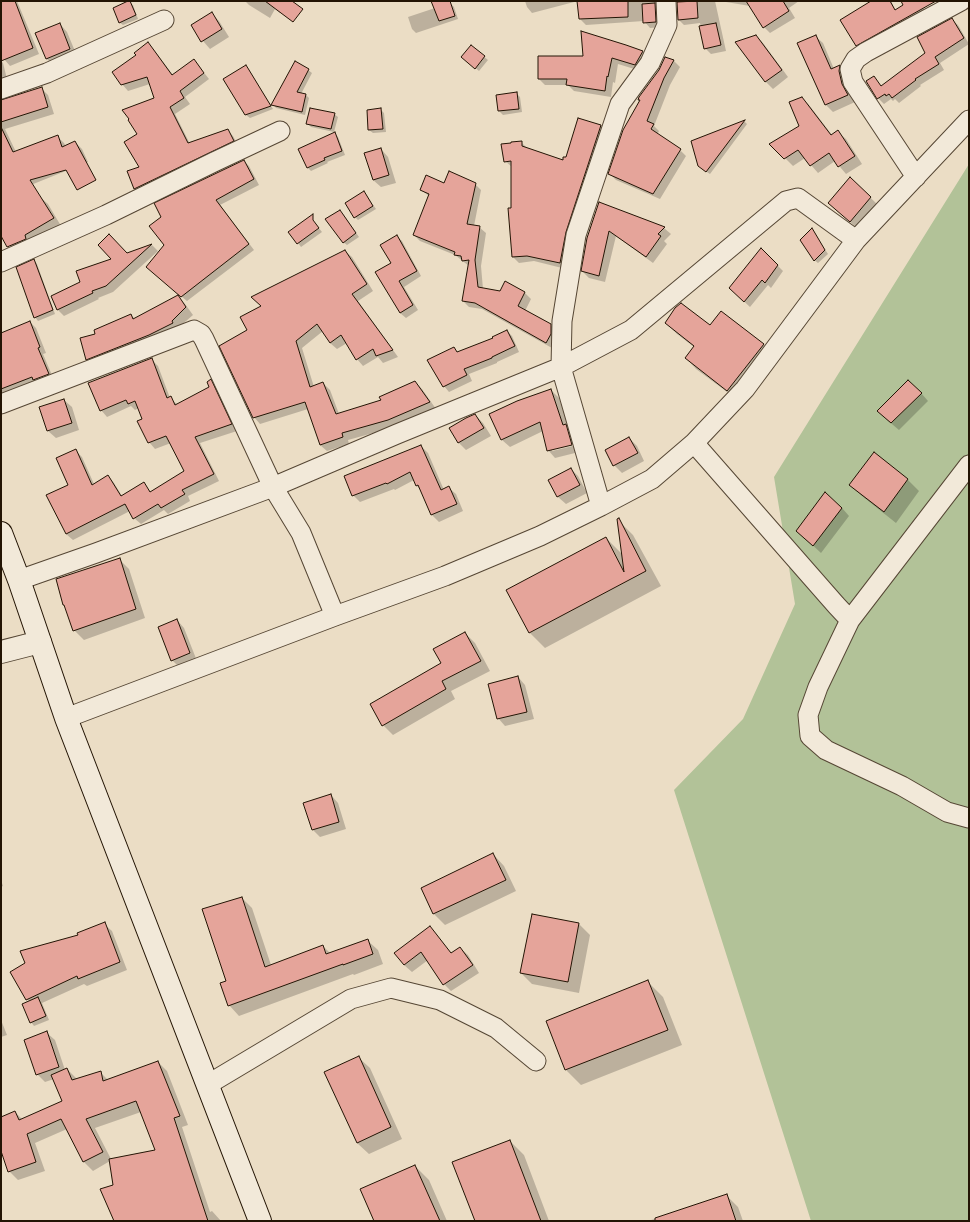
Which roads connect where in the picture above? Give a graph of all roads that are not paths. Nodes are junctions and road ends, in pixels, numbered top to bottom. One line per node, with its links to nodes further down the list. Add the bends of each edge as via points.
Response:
1 (666, 1): 10 (street, via 667,25 650,63 620,104 576,235 562,321)
2 (961, 1): 7 (street, via 866,52 856,59 850,69 853,82)
3 (164, 20): 4 (street, via 47,73)
4 (1, 89)
5 (969, 120): 7 (street)
6 (280, 131): 9 (street, via 106,215)
7 (916, 177): 8 (street)
8 (856, 240): 10 (street, via 798,198 786,201 631,330); 12 (street, via 745,389)
9 (1, 262)
10 (561, 367): 14 (street); 15 (street)
11 (1, 404): 14 (street, via 194,330 204,339)
12 (694, 444): 15 (street, via 652,479); 19 (street)
13 (969, 465): 19 (street)
14 (273, 487): 17 (street); 18 (street, via 301,533)
15 (601, 506): 18 (street, via 540,536 445,576)
16 (1, 533): 17 (main road)
17 (19, 580): 20 (main road)
18 (335, 616): 22 (street)
19 (850, 620): 23 (street, via 818,687 808,715 810,736 826,750 902,786 947,812)
20 (40, 642): 21 (main road); 22 (main road)
21 (1, 652)
22 (66, 718): 25 (main road)
23 (969, 818)
24 (536, 1061): 25 (street, via 496,1028 440,1000 391,988 352,999)
25 (207, 1085): 26 (main road)
26 (260, 1221)

